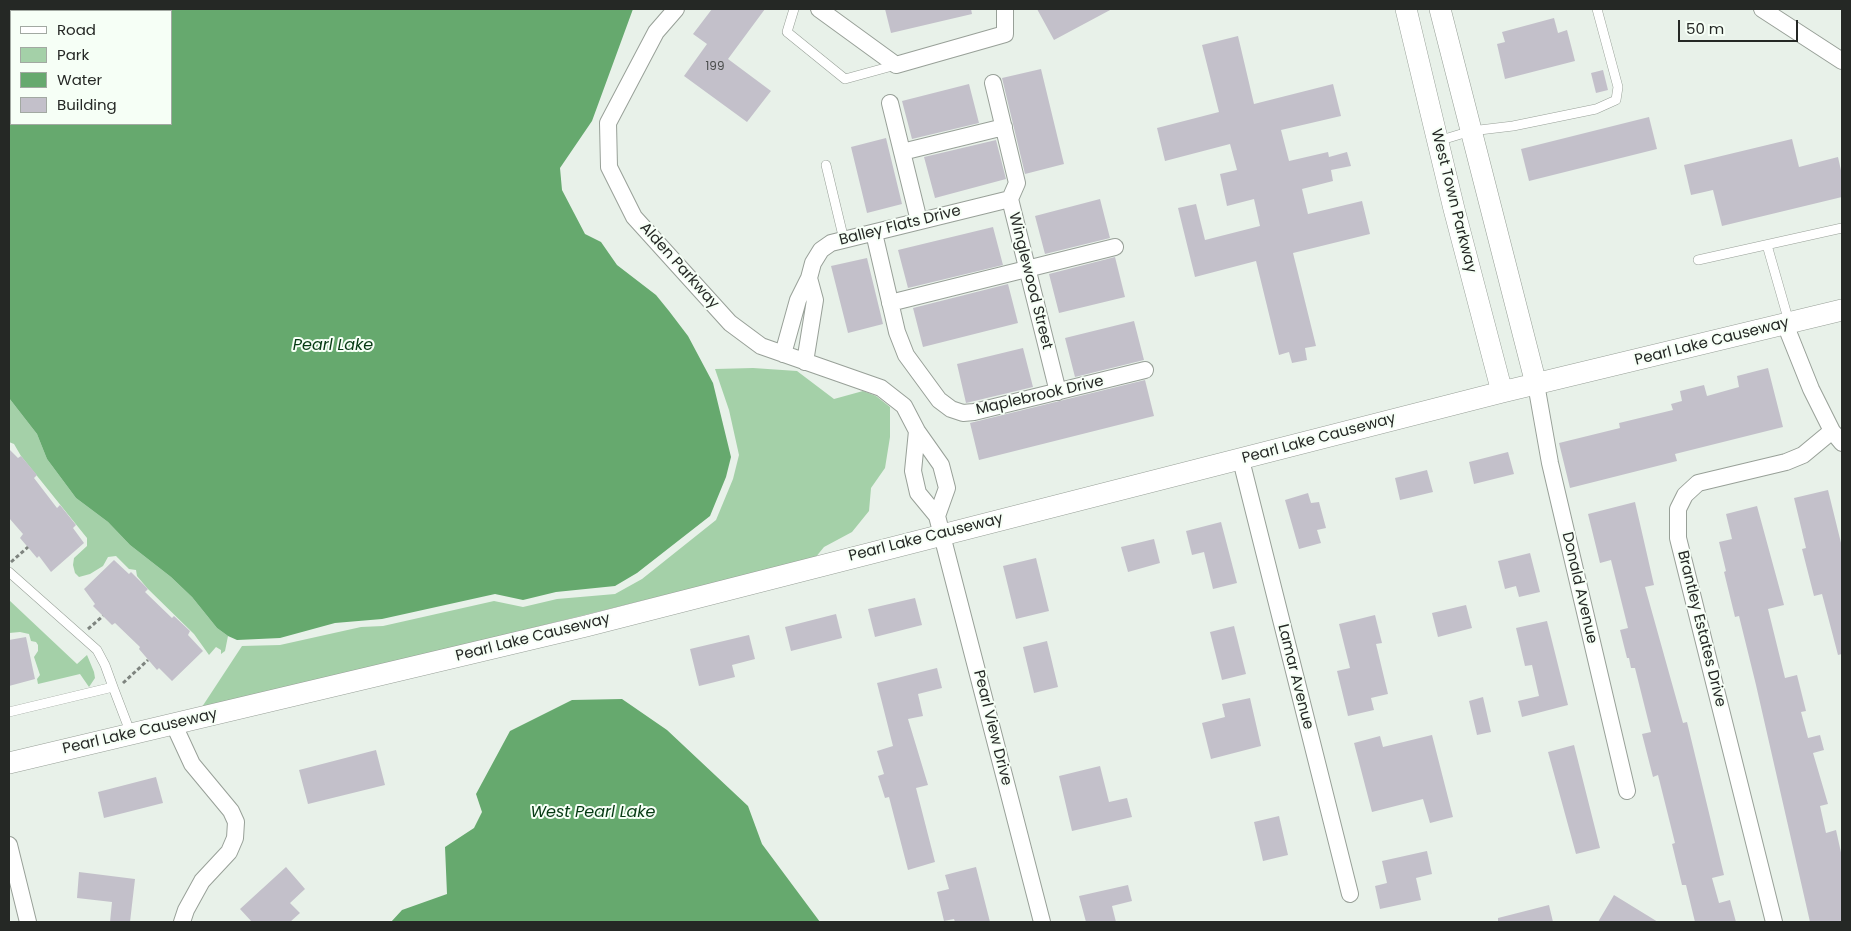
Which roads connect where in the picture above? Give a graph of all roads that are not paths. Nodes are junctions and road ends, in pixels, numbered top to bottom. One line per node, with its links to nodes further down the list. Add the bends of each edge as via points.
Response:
1 (676, 9): 31 (street, Alden Parkway, via 656,32 608,124 609,167 634,217 730,323 761,346)
2 (794, 9): 10 (lane, via 787,32 845,79)
3 (819, 9): 10 (street)
4 (1005, 9): 10 (street, via 1005,34)
5 (1406, 9): 15 (street, West Town Parkway)
6 (1440, 9): 14 (street)
7 (1597, 9): 14 (lane, via 1618,88 1616,100 1596,109)
8 (1762, 9): 9 (street)
9 (1842, 61)
10 (896, 65)
11 (993, 83): 13 (street, Winglewood Street)
12 (890, 103): 16 (street)
13 (1004, 127): 16 (street); 18 (street, Winglewood Street, via 1017,183)
14 (1471, 131): 15 (lane); 34 (street)
15 (1438, 141): 36 (street, West Town Parkway)
16 (902, 152): 19 (street)
17 (826, 164): 22 (lane)
18 (1010, 199): 19 (street, Balley Flats Drive); 26 (street, Winglewood Street)
19 (919, 222): 21 (street, Balley Flats Drive)
20 (1842, 228): 23 (lane)
21 (874, 233): 22 (street, Balley Flats Drive); 28 (street, Maplebrook Drive)
22 (844, 240): 27 (street, Balley Flats Drive, via 821,250)
23 (1767, 245): 25 (lane); 30 (lane)
24 (1115, 247): 26 (street)
25 (1698, 260)
26 (1027, 268): 28 (street); 35 (street, Winglewood Street)
27 (809, 278): 31 (street, Balley Flats Drive, via 798,300); 32 (street, via 815,300)
28 (890, 303): 35 (street, Maplebrook Drive, via 906,355 939,400 951,409 974,412)
29 (1842, 310): 30 (street, Pearl Lake Causeway)
30 (1787, 323): 34 (street, Pearl Lake Causeway); 38 (street, Brantley Estates Drive, via 1812,389)
31 (783, 354): 32 (street, Alden Parkway)
32 (805, 362): 37 (street, Alden Parkway, via 881,388 904,406)
33 (1145, 370): 35 (street, Maplebrook Drive)
34 (1536, 384): 36 (street, Pearl Lake Causeway); 47 (street, Donald Avenue, via 1550,463)
35 (1058, 392)
36 (1502, 392): 39 (street, Pearl Lake Causeway)
37 (917, 431): 40 (street, via 913,471 918,493); 40 (street, Alden Parkway, via 941,465 945,480)
38 (1837, 437): 53 (street, Brantley Estates Drive, via 1786,462 1698,483 1685,495 1678,509 1678,538)
39 (1241, 460): 40 (street, Pearl Lake Causeway); 49 (street, Lamar Avenue)
40 (940, 524): 44 (street, Pearl Lake Causeway, via 586,626); 52 (street, Pearl View Drive)
41 (9, 572): 42 (lane, via 96,650 106,665)
42 (113, 689): 43 (lane); 45 (lane)
43 (9, 712)
44 (174, 725): 45 (street, Pearl Lake Causeway); 51 (street, via 192,764 231,811 236,822 235,838 229,852 202,881)
45 (131, 735): 46 (street, Pearl Lake Causeway)
46 (9, 763)
47 (1627, 791)
48 (9, 845): 50 (street)
49 (1350, 894)
50 (28, 922)
51 (182, 922)
52 (1042, 922)
53 (1774, 922)

